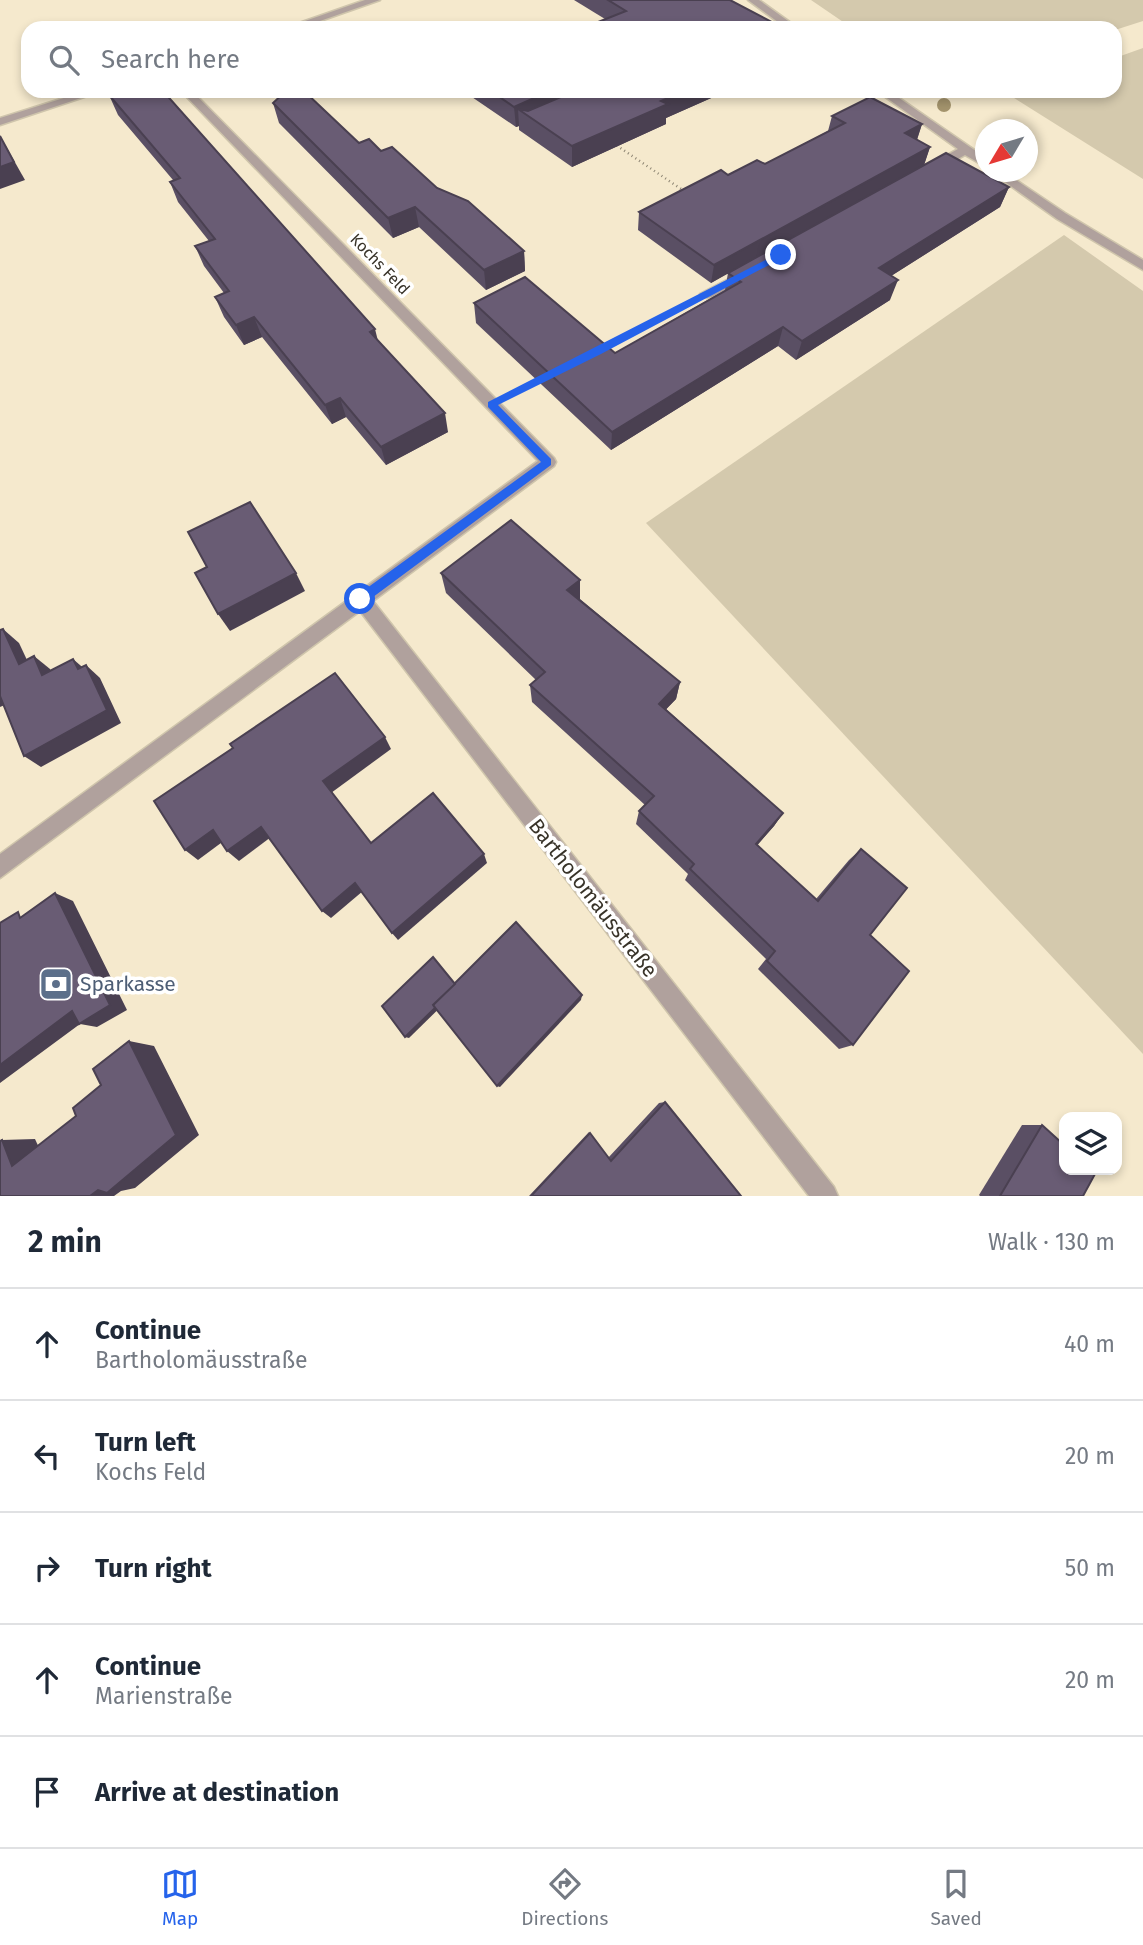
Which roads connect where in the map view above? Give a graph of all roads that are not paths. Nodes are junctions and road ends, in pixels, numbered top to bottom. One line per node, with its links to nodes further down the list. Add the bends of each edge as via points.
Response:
1 (375, 0): 3 (street)
2 (753, 0): 4 (street)
3 (311, 21)
4 (775, 21)
5 (75, 98): 8 (street)
6 (193, 98): 16 (street, Kochs Feld, via 548,462)
7 (892, 98): 9 (street)
8 (0, 122)
9 (965, 149): 10 (street); 11 (street)
10 (975, 156)
11 (919, 176)
12 (1011, 182): 14 (street)
13 (760, 266): 15 (street)
14 (1143, 266)
15 (707, 295)
16 (360, 599): 17 (street); 18 (street, Bartholomäusstraße)
17 (0, 867)
18 (825, 1196)

